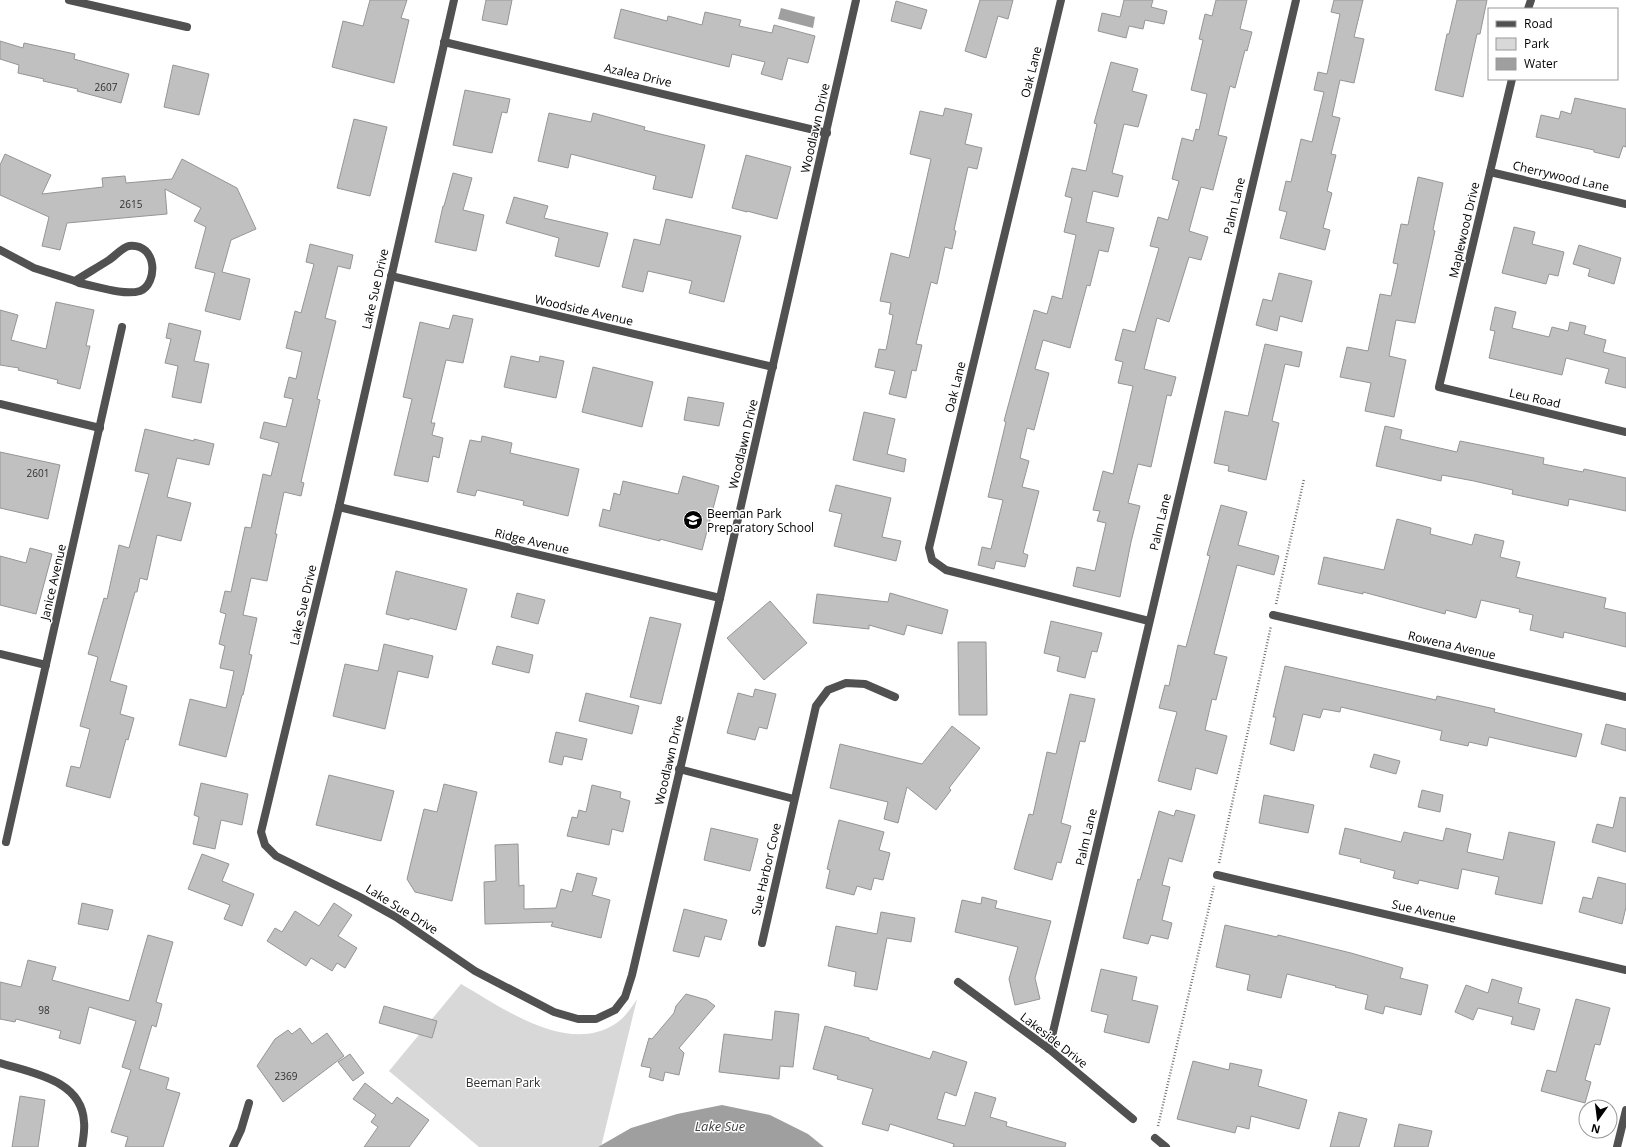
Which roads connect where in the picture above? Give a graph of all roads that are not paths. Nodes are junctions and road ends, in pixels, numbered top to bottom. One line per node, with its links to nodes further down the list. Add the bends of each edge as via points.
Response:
1 (69, 0): 6 (street)
2 (454, 0): 7 (street, Lake Sue Drive)
3 (856, 0): 9 (street, Woodlawn Drive)
4 (1061, 0): 24 (street, Oak Lane, via 929,548 932,560 946,570)
5 (1296, 0): 24 (street, Palm Lane)
6 (187, 27)
7 (444, 42): 9 (street, Azalea Drive); 13 (street, Lake Sue Drive)
8 (1512, 80): 10 (street, Maplewood Drive)
9 (826, 133): 16 (street, Woodlawn Drive)
10 (1490, 172): 11 (street, Cherrywood Lane); 17 (street, Maplewood Drive)
11 (1626, 204)
12 (0, 250): 14 (street, via 34,268)
13 (390, 276): 16 (street, Woodside Avenue); 21 (street, Lake Sue Drive)
14 (75, 281): 14 (street, via 128,293 142,290 153,269 151,256 141,247 128,246)
15 (122, 327): 19 (street, Janice Avenue)
16 (773, 367): 22 (street, Woodlawn Drive)
17 (1439, 387): 20 (street, Leu Road)
18 (0, 404): 19 (street)
19 (100, 428): 26 (street, Janice Avenue)
20 (1626, 432)
21 (338, 508): 22 (street, Ridge Avenue); 36 (street, Lake Sue Drive, via 261,832 264,846 276,856 396,917 481,975 554,1012 578,1019)
22 (720, 598): 29 (street, Woodlawn Drive)
23 (1273, 615): 28 (street, Rowena Avenue)
24 (1149, 621): 37 (street, Palm Lane)
25 (0, 654): 26 (street)
26 (46, 665): 31 (street, Janice Avenue)
27 (895, 697): 30 (street, Sue Harbor Cove, via 865,684 846,683 828,690 816,706)
28 (1626, 697)
29 (679, 769): 30 (street); 36 (street, Woodlawn Drive, via 625,998 615,1010)
30 (794, 800): 33 (street, Sue Harbor Cove)
31 (6, 842)
32 (1217, 875): 34 (street, Sue Avenue)
33 (762, 943)
34 (1626, 970)
35 (958, 982): 37 (street, Lakeside Drive)
36 (596, 1019)
37 (1048, 1049): 41 (street, Lakeside Drive)
38 (0, 1063): 43 (street, via 48,1078 66,1087 80,1103 84,1122)
39 (249, 1103): 44 (street)
40 (1626, 1110): 46 (street)
41 (1133, 1120)
42 (1155, 1138): 45 (street)
43 (82, 1147)
44 (233, 1147)
45 (1166, 1147)
46 (1617, 1147)

